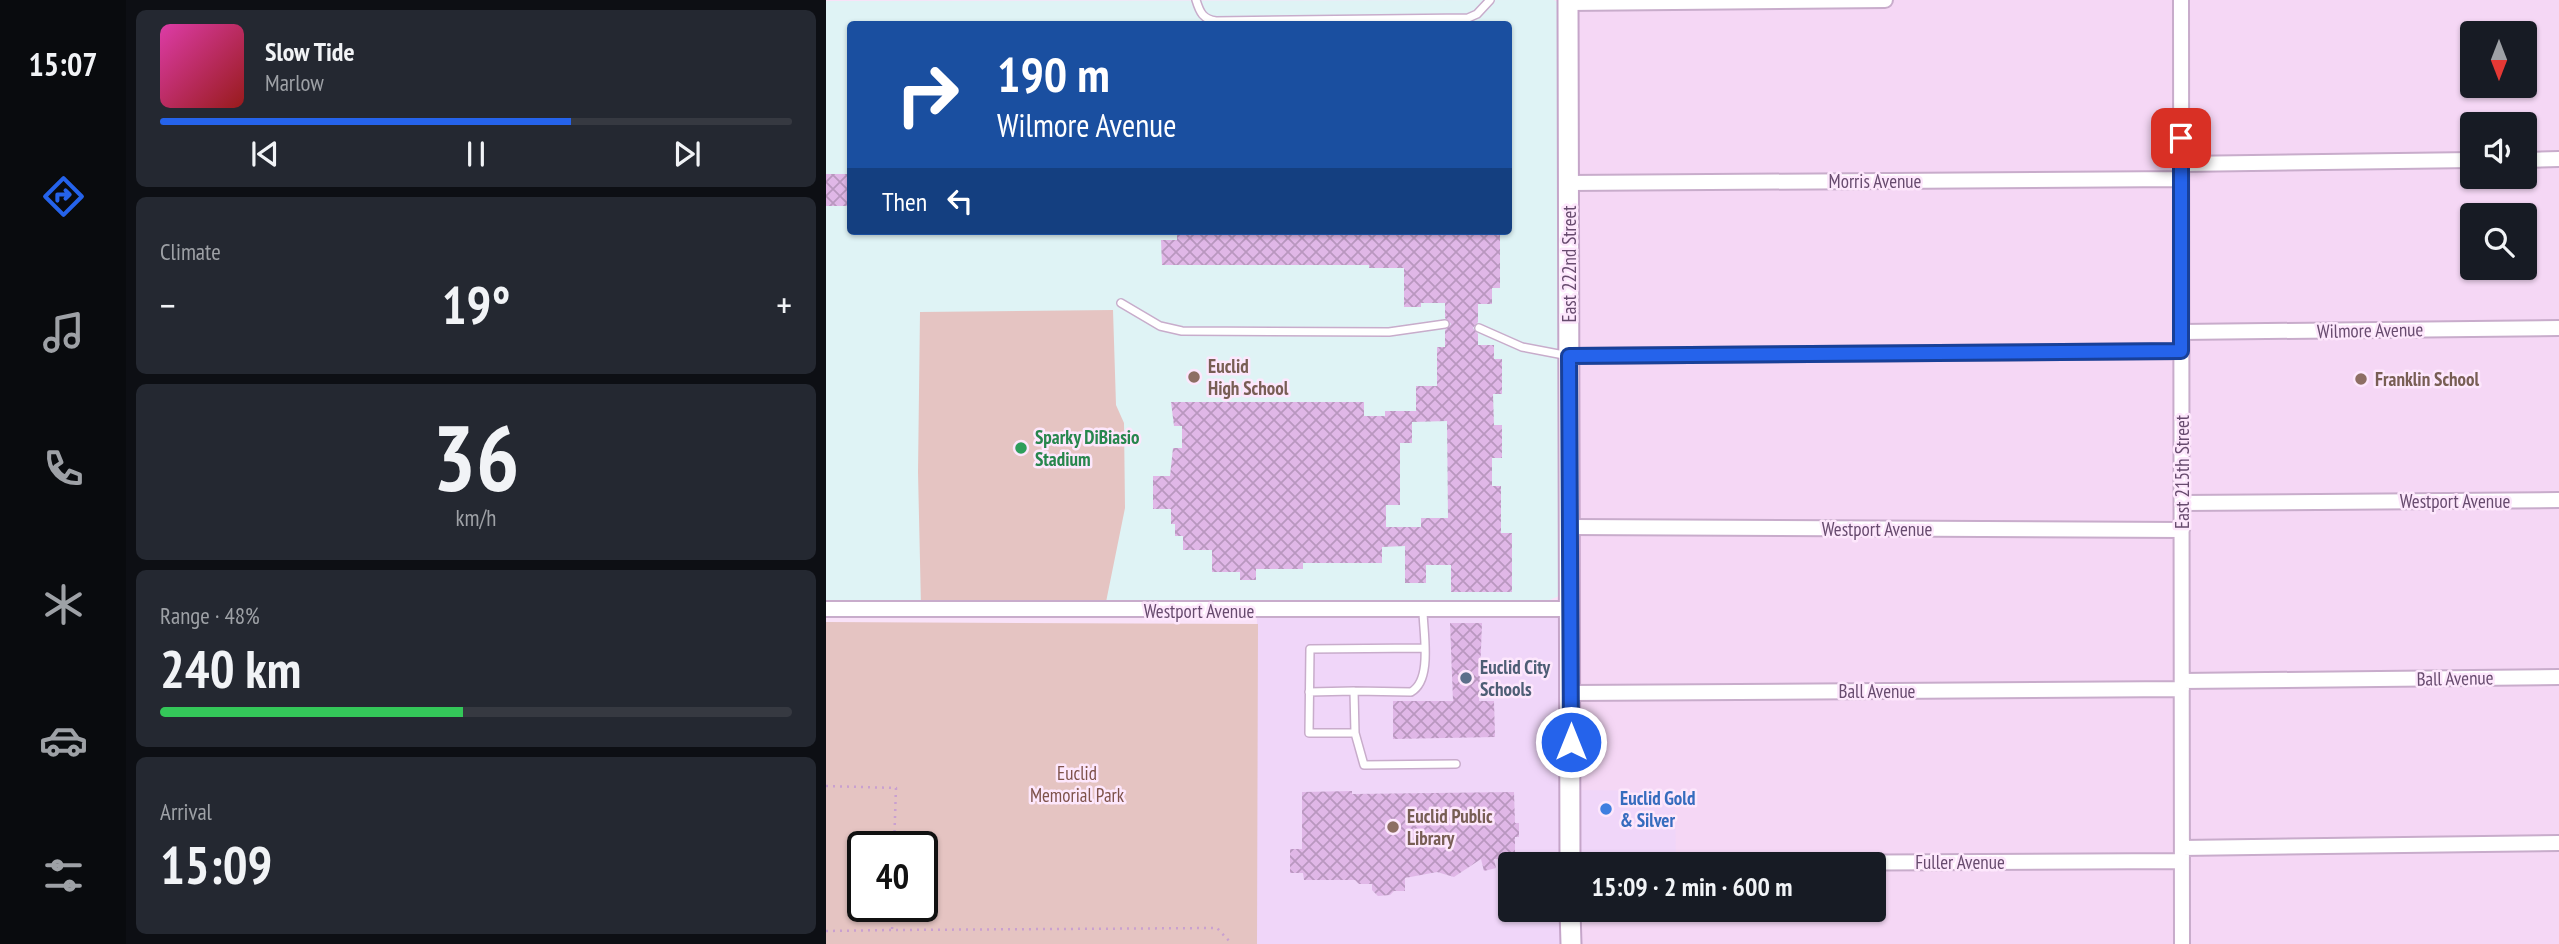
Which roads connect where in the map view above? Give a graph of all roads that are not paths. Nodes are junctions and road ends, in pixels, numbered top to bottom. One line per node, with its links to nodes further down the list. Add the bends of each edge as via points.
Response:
1 (1196, 0): 2 (lane, via 1207,20 1216,21 1468,18)
2 (1490, 0)
3 (1885, 0): 5 (street)
4 (2181, 0): 9 (street, East 215th Street)
5 (1568, 2): 10 (street, East 222nd Street)
6 (2559, 159): 8 (street)
7 (2460, 160): 9 (street, Morris Avenue)
8 (2537, 160)
9 (2181, 171): 10 (street, Morris Avenue); 15 (street, East 215th Street)
10 (1568, 183): 17 (street, East 222nd Street)
11 (1121, 303): 12 (lane, via 1160,326 1182,331 1389,332)
12 (1445, 324)
13 (1479, 328): 17 (lane, via 1522,347)
14 (2559, 328): 15 (street, Wilmore Avenue)
15 (2181, 332): 16 (street, East 215th Street)
16 (2181, 351): 17 (street); 19 (street, East 215th Street)
17 (1569, 356): 20 (street, East 222nd Street)
18 (2559, 500): 19 (street, Westport Avenue)
19 (2182, 503): 21 (street, East 215th Street)
20 (1571, 527): 21 (street, Westport Avenue); 23 (street, East 222nd Street)
21 (2182, 530): 27 (street, East 215th Street)
22 (826, 609): 24 (street, Westport Avenue)
23 (1571, 609): 24 (street, Westport Avenue); 30 (street, East 222nd Street)
24 (1423, 610): 25 (lane)
25 (1423, 648): 28 (lane, via 1424,674 1415,690); 29 (lane, via 1310,649)
26 (2559, 677): 27 (street, Ball Avenue)
27 (2182, 685): 30 (street, Ball Avenue); 35 (street, East 215th Street)
28 (1354, 691): 29 (lane); 31 (lane)
29 (1310, 692): 31 (lane, via 1310,733)
30 (1571, 693): 34 (street, East 222nd Street)
31 (1355, 733): 32 (lane, via 1364,765)
32 (1455, 764)
33 (2559, 843): 35 (street, Fuller Avenue)
34 (1570, 852)
35 (2182, 855): 36 (street, Fuller Avenue); 39 (street, East 215th Street)
36 (1886, 859)
37 (1570, 922): 38 (street)
38 (1570, 944)
39 (2182, 944)

